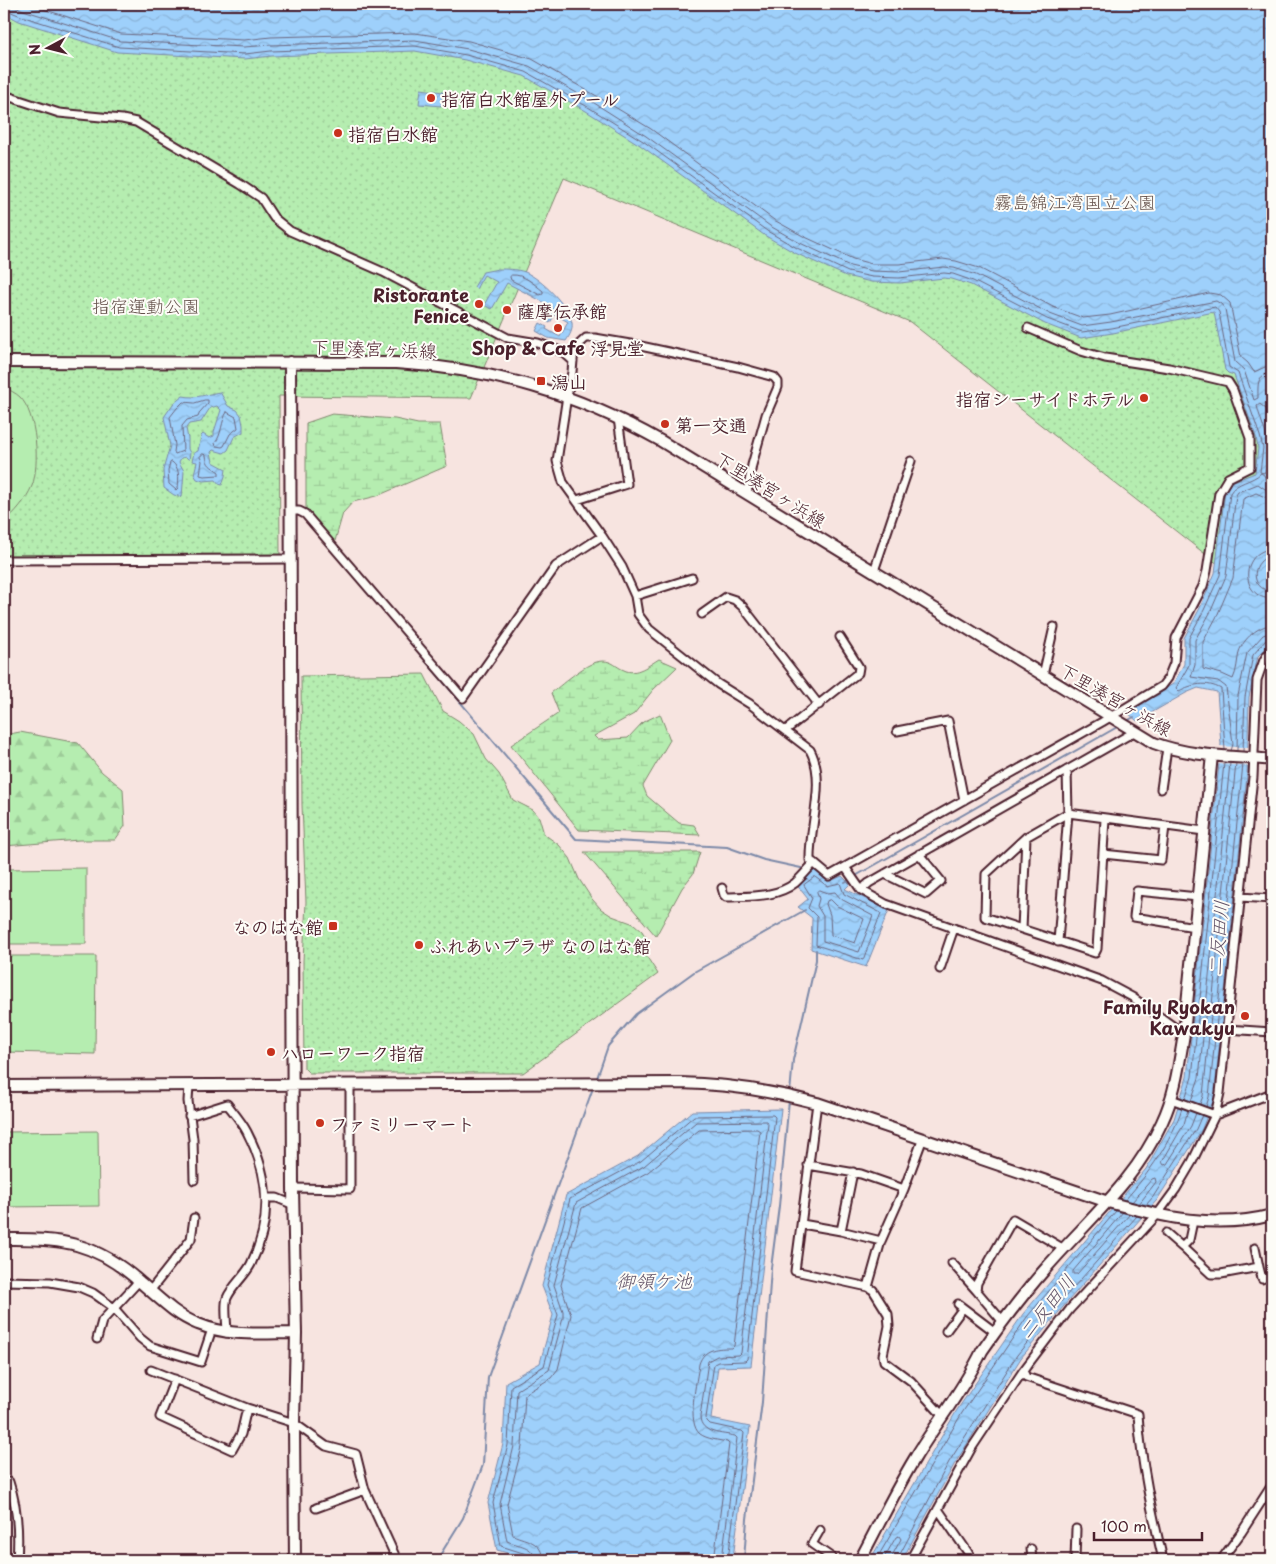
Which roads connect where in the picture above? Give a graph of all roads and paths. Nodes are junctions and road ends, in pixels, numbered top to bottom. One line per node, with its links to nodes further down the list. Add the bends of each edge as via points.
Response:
1 (4, 95): 3 (street, via 59,113 136,122 260,198 274,218 290,232 382,272 508,338 538,343 563,352)
2 (1028, 328): 24 (street, via 1105,358 1228,382 1250,438 1250,467 1228,478 1218,493 1203,586 1176,638 1174,663 1168,678 1162,686)
3 (573, 361): 6 (street); 9 (street, via 574,349 590,337 774,377 778,387 766,415)
4 (4, 362): 5 (street, 下里湊宮ヶ浜線)
5 (290, 362): 6 (street, 下里湊宮ヶ浜線, via 396,363 450,368 506,378); 11 (street)
6 (567, 396): 7 (street, 下里湊宮ヶ浜線); 10 (street, via 557,461 563,482)
7 (618, 418): 9 (street, 下里湊宮ヶ浜線); 10 (street, via 626,484)
8 (911, 461): 15 (street)
9 (747, 493): 15 (street, 下里湊宮ヶ浜線)
10 (577, 500): 12 (street)
11 (290, 511): 12 (street, via 305,514 463,698 556,566); 13 (street)
12 (602, 536): 17 (street, via 622,566)
13 (290, 559): 14 (street); 58 (street)
14 (4, 560)
15 (874, 571): 22 (street, 下里湊宮ヶ浜線)
16 (692, 578): 17 (street)
17 (635, 596): 25 (street, via 638,614 649,630 718,684)
18 (702, 614): 23 (street, via 726,597 735,600 768,637)
19 (1054, 627): 22 (street)
20 (840, 637): 23 (street, via 859,667 858,673)
21 (1272, 652): 30 (street, via 1264,660 1257,680)
22 (1043, 675): 24 (street, 下里湊宮ヶ浜線)
23 (819, 706): 25 (street)
24 (1111, 717): 27 (street, 下里湊宮ヶ浜線); 34 (street)
25 (786, 730): 42 (street, via 810,750 815,763 815,813 810,848 810,860)
26 (897, 731): 34 (street, via 948,720)
27 (1134, 732): 28 (street, 下里湊宮ヶ浜線); 32 (street)
28 (1167, 748): 29 (street, 下里湊宮ヶ浜線); 33 (street)
29 (1212, 754): 30 (street, 下里湊宮ヶ浜線); 38 (street)
30 (1252, 758): 31 (street, 下里湊宮ヶ浜線); 48 (street)
31 (1272, 760)
32 (1068, 770): 35 (street); 40 (street)
33 (1161, 790)
34 (964, 800): 43 (street)
35 (1068, 813): 36 (street); 39 (street); 53 (street)
36 (1105, 819): 37 (street); 41 (street)
37 (1165, 826): 38 (street); 41 (street, via 1161,860)
38 (1204, 831): 47 (street)
39 (1026, 837): 52 (street); 52 (street, via 986,874 986,917)
40 (920, 854): 44 (street); 44 (street, via 940,881 926,894)
41 (1103, 854): 53 (street, via 1095,953)
42 (814, 863): 43 (street, via 829,876); 45 (street, via 795,882 775,893 726,897)
43 (846, 868): 46 (street)
44 (885, 874): 46 (street)
45 (722, 888)
46 (858, 888): 51 (street, via 886,904)
47 (1198, 897): 50 (street); 50 (street, via 1137,891 1134,917)
48 (1240, 897): 49 (street); 55 (street)
49 (1272, 899)
50 (1195, 927): 57 (street)
51 (954, 928): 54 (street); 57 (street, via 1102,981 1132,997)
52 (1022, 929): 53 (street)
53 (1058, 942)
54 (940, 969)
55 (1227, 1029): 56 (street); 65 (street)
56 (1272, 1032)
57 (1184, 1034): 63 (street)
58 (293, 1084): 59 (street); 60 (street); 71 (street)
59 (350, 1084): 64 (street, via 701,1084 794,1096); 71 (street, via 350,1188)
60 (189, 1085): 61 (street); 66 (street)
61 (4, 1086)
62 (1272, 1093): 65 (street)
63 (1171, 1099): 65 (street); 74 (street, via 1144,1158)
64 (817, 1103): 67 (street); 68 (street)
65 (1215, 1115): 76 (street, via 1184,1176)
66 (189, 1116): 70 (street); 73 (street, via 228,1104 247,1130 259,1156)
67 (923, 1138): 72 (street); 74 (street)
68 (808, 1165): 69 (street); 80 (street)
69 (853, 1172): 72 (street); 81 (street)
70 (194, 1180)
71 (293, 1188): 75 (street)
72 (904, 1189): 84 (street)
73 (267, 1198): 75 (street, via 277,1198); 100 (street, via 260,1246 226,1299)
74 (1108, 1202): 76 (street); 87 (street)
75 (294, 1205): 102 (street)
76 (1157, 1215): 79 (street); 105 (street, via 1070,1309)
77 (1272, 1215): 79 (street, via 1239,1220)
78 (194, 1218): 94 (street, via 191,1239)
79 (1193, 1220): 85 (street, via 1189,1240)
80 (802, 1224): 81 (street); 93 (street, via 795,1271)
81 (841, 1231): 84 (street)
82 (1166, 1233): 85 (street)
83 (4, 1239): 92 (street, via 50,1239 80,1245 112,1259)
84 (881, 1241): 93 (street)
85 (1182, 1247): 89 (street, via 1211,1274)
86 (1255, 1248): 89 (street)
87 (1064, 1249): 95 (street, via 1013,1219 976,1283); 97 (street)
88 (952, 1263): 95 (street)
89 (1259, 1267): 90 (street, via 1262,1278)
90 (1272, 1275)
91 (4, 1281): 96 (street, via 66,1283 93,1293)
92 (140, 1281): 94 (street); 96 (street)
93 (868, 1287): 108 (street, via 888,1314 884,1361 911,1381)
94 (150, 1290): 98 (street, via 186,1319)
95 (976, 1290): 97 (street)
96 (114, 1308): 98 (street, via 150,1346 201,1362); 103 (street, via 102,1321)
97 (1003, 1322): 101 (street)
98 (212, 1329): 100 (street)
99 (946, 1331): 101 (street, via 960,1306)
100 (227, 1332): 102 (street)
101 (995, 1332): 108 (street)
102 (296, 1333): 109 (street)
103 (97, 1339)
104 (152, 1370): 106 (street)
105 (1023, 1371): 114 (street, via 971,1449); 127 (street, via 1026,1377 1138,1414 1149,1502)
106 (175, 1379): 107 (street); 107 (street, via 160,1417 232,1450 241,1434)
107 (247, 1408): 109 (street)
108 (942, 1415): 122 (street, via 904,1476)
109 (294, 1423): 112 (street, via 326,1446 356,1454); 120 (street)
110 (4, 1483): 119 (street, via 9,1482 14,1497 19,1534)
111 (1272, 1485): 128 (street)
112 (365, 1490): 113 (street); 121 (street)
113 (316, 1508)
114 (938, 1509): 123 (street); 124 (street)
115 (1076, 1529): 126 (street)
116 (820, 1530): 118 (street, via 812,1544)
117 (1031, 1549): 125 (street)
118 (832, 1559)
119 (17, 1560)
120 (296, 1560)
121 (398, 1560)
122 (860, 1560)
123 (910, 1560)
124 (972, 1560)
125 (1032, 1560)
126 (1075, 1560)
127 (1163, 1560)
128 (1221, 1560)

